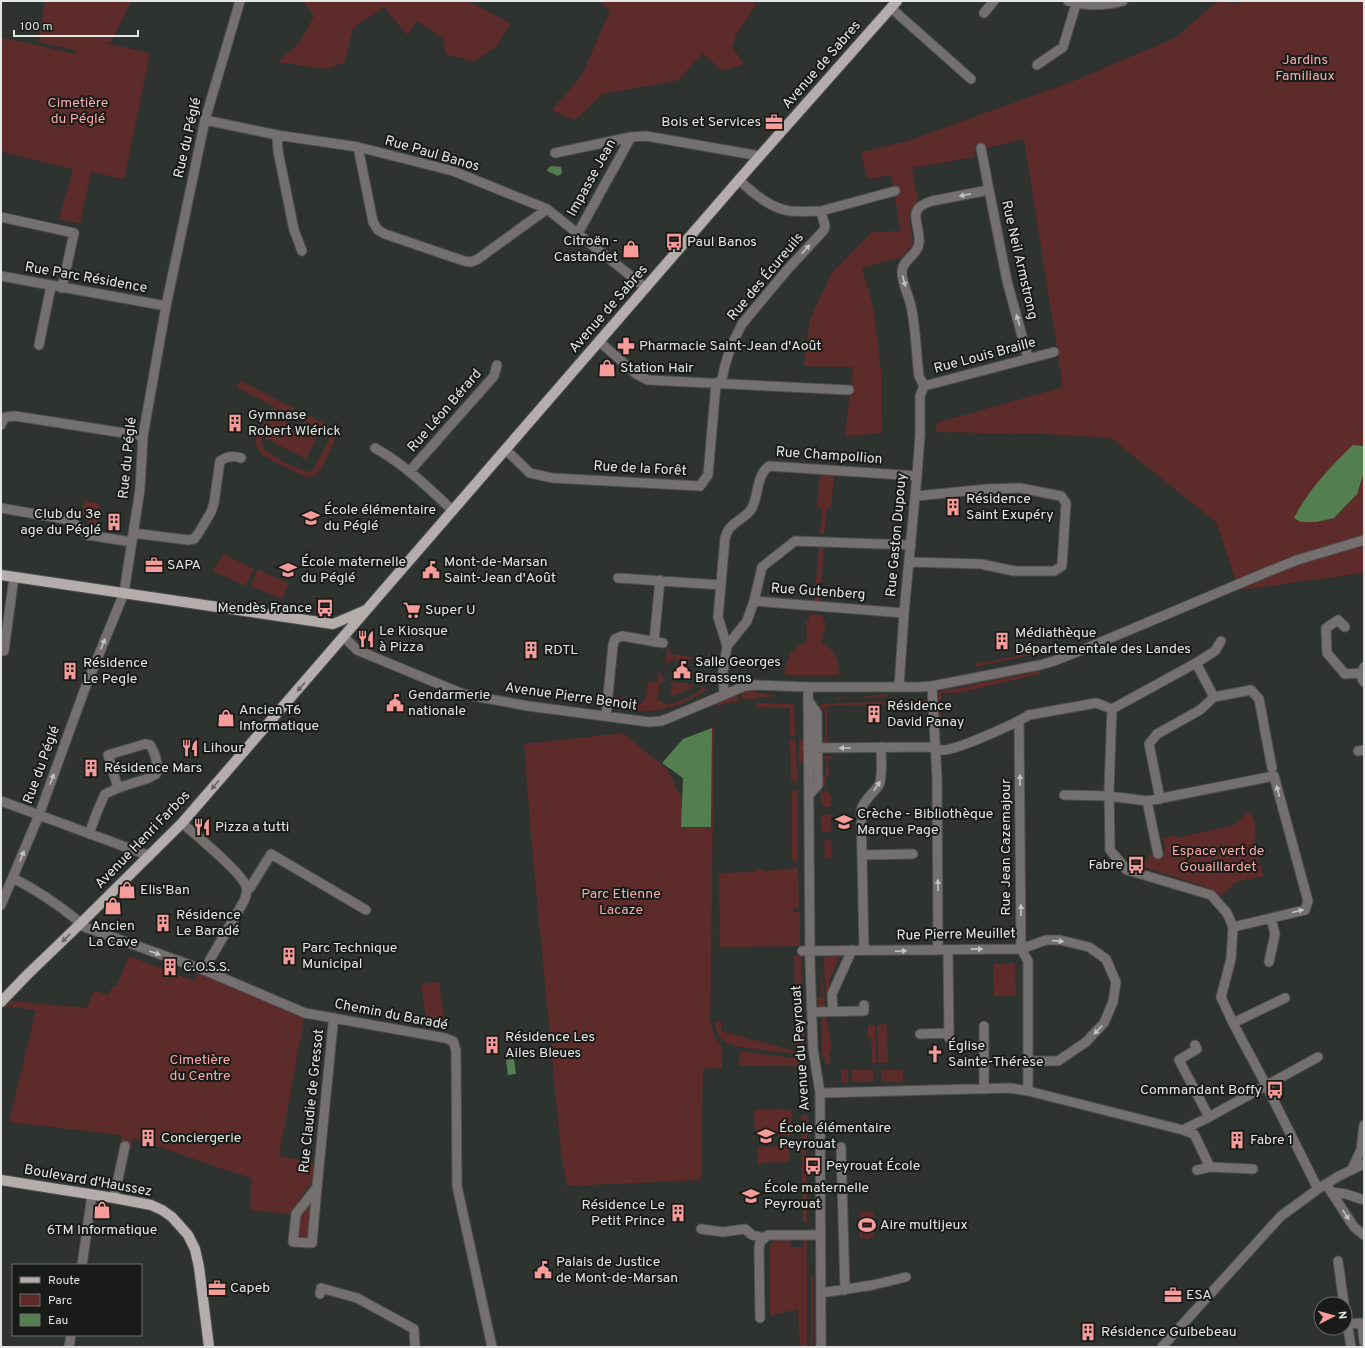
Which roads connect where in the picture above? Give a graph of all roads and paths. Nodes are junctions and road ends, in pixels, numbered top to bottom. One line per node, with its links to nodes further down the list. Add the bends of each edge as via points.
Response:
1 (240, 1): 10 (street, Rue du Péglé)
2 (994, 1): 7 (street)
3 (1122, 1): 5 (street)
4 (1072, 2): 5 (street); 8 (street, via 1063,47)
5 (1111, 2)
6 (894, 5): 9 (street); 16 (main road, Avenue de Sabres)
7 (984, 13)
8 (1037, 65)
9 (970, 79)
10 (205, 120): 11 (street, Rue Paul Banos); 29 (street, Rue du Péglé)
11 (277, 135): 13 (street, Rue Paul Banos); 24 (street, via 294,230)
12 (631, 137): 15 (street); 16 (street, via 646,136); 23 (street, Impasse Jean)
13 (358, 147): 20 (street, Rue Paul Banos, via 453,171); 20 (street, via 373,222 378,230 456,258 471,262 478,259)
14 (981, 148): 18 (street)
15 (554, 153)
16 (760, 156): 17 (main road, Avenue de Sabres)
17 (739, 180): 21 (street, Rue des Écureuils, via 763,200 788,210); 28 (main road, Avenue de Sabres)
18 (989, 190): 33 (street, Rue Neil Armstrong, one-way to 18, via 1006,281); 36 (street, Rue Neil Armstrong, one-way to 36, via 923,203 917,210 915,217 919,245 902,271 911,307 919,376)
19 (895, 191): 21 (street, Rue des Écureuils)
20 (547, 209): 23 (street, Rue Paul Banos)
21 (821, 211): 35 (street, Rue des Écureuils, one-way to 21, via 722,379 736,334 742,324 824,230)
22 (1, 217): 27 (street, via 68,228 74,233)
23 (578, 233): 28 (street, Rue Paul Banos)
24 (302, 251)
25 (1, 276): 26 (street, Rue Parc Résidence)
26 (51, 286): 27 (street, Rue Parc Résidence); 31 (street)
27 (62, 288): 29 (street, Rue Parc Résidence)
28 (646, 288): 30 (main road, Avenue de Sabres)
29 (166, 306): 39 (street, Rue du Péglé)
30 (600, 342): 35 (street, via 645,379); 41 (main road, Avenue de Sabres)
31 (39, 345)
32 (1054, 352): 33 (street, Rue Louis Braille)
33 (1028, 358): 36 (street, Rue Louis Braille)
34 (497, 365): 43 (street, Rue Léon Bérard, via 494,376)
35 (716, 384): 37 (street); 41 (street, Rue de la Forêt, via 708,475 700,486 552,478 530,472)
36 (924, 386): 44 (street, Rue Gaston Dupouy, via 920,396)
37 (849, 390)
38 (1, 425): 39 (street, via 5,417 15,416)
39 (144, 436): 48 (street, Rue du Péglé)
40 (375, 448): 43 (street)
41 (506, 450): 47 (main road, Avenue de Sabres)
42 (241, 458): 48 (street, via 230,456 220,461 211,512 194,539)
43 (409, 472): 47 (street)
44 (918, 476): 45 (street, Rue Gaston Dupouy); 57 (street, Rue Champollion, via 769,466 764,469 761,476 751,510 728,530)
45 (916, 496): 51 (street, Rue Gaston Dupouy); 52 (street, via 1020,488 1061,496 1066,503 1062,566 1054,571 1014,571 981,564)
46 (1, 508): 50 (street, via 70,520 88,534)
47 (453, 511): 60 (main road, Avenue de Sabres)
48 (134, 532): 50 (street, Rue du Péglé)
49 (1364, 540): 70 (street, Avenue Pierre Benoit, via 1297,560 1054,661)
50 (132, 542): 58 (street, Rue du Péglé)
51 (911, 545): 52 (street, Rue Gaston Dupouy); 59 (street, via 795,541 762,567)
52 (910, 562): 61 (street, Rue Gaston Dupouy)
53 (1, 575): 54 (main road)
54 (14, 577): 58 (main road); 67 (street)
55 (618, 578): 56 (street)
56 (660, 580): 57 (street); 76 (street, via 658,642 622,636 615,639)
57 (721, 584): 66 (street, Rue Champollion, via 718,617)
58 (124, 592): 62 (main road); 88 (street, Rue du Péglé, one-way to 58)
59 (754, 602): 61 (street, Rue Gutenberg); 66 (street, via 747,621)
60 (369, 609): 62 (main road); 64 (main road, Avenue de Sabres)
61 (904, 613): 71 (street, Rue Gaston Dupouy)
62 (333, 624): 64 (main road)
63 (1345, 627): 69 (street, via 1338,620 1326,628 1327,653 1345,674)
64 (344, 637): 76 (street, Avenue Pierre Benoit, via 357,650 463,694); 89 (main road, Avenue Henri Farbos, one-way to 89)
65 (1221, 641): 68 (street, via 1215,651)
66 (727, 646): 73 (street, Rue Champollion, via 723,672)
67 (4, 651)
68 (1196, 663): 74 (street); 75 (street)
69 (1363, 674)
70 (932, 686): 71 (street, Avenue Pierre Benoit); 79 (street)
71 (899, 687): 72 (street, Avenue Pierre Benoit)
72 (808, 688): 73 (street, Avenue Pierre Benoit, via 754,685); 80 (street, Avenue du Peyrouat)
73 (724, 695): 76 (street, Avenue Pierre Benoit, via 660,721 638,721)
74 (1214, 697): 81 (street, via 1251,690 1259,698); 85 (street, via 1200,710 1157,734 1149,744)
75 (1112, 709): 77 (street, via 1096,703 1029,715); 84 (street)
76 (606, 716)
77 (1019, 721): 79 (street, via 958,747 942,750); 102 (street, Rue Jean Cazemajour, one-way to 77)
78 (881, 747): 79 (street); 80 (street, one-way to 80); 94 (street, one-way to 78, via 861,810 862,804 880,784)
79 (935, 747): 105 (street, one-way to 79)
80 (813, 748): 106 (street, Avenue du Peyrouat, via 809,795)
81 (1272, 768)
82 (118, 788): 82 (street, via 156,774 157,766 150,745 145,744 108,755); 90 (street, via 103,797)
83 (1064, 795): 84 (street)
84 (1110, 796): 87 (street); 101 (street, via 1110,850 1127,870 1211,895 1227,913)
85 (1160, 799): 87 (street); 99 (street, one-way to 85, via 1304,910 1308,901 1274,776)
86 (1, 801): 88 (street)
87 (1147, 801): 92 (street)
88 (39, 815): 90 (street); 95 (street, Rue du Péglé, one-way to 88)
89 (182, 823): 93 (main road, Avenue Henri Farbos); 96 (street, via 237,873)
90 (89, 834): 93 (street)
91 (913, 854): 94 (street)
92 (1158, 854)
93 (150, 856): 100 (main road, Avenue Henri Farbos)
94 (863, 859): 104 (street)
95 (13, 878): 97 (street, Rue du Péglé); 100 (street, Chemin du Baradé, via 63,909)
96 (247, 887): 98 (street, via 250,888 271,854); 108 (street, via 246,897)
97 (1, 905)
98 (366, 910)
99 (1271, 918): 101 (street); 107 (street, via 1275,934)
100 (80, 924): 108 (street, Chemin du Baradé, one-way to 108); 110 (main road, Avenue Henri Farbos, one-way to 110)
101 (1233, 927): 115 (street, via 1230,960 1221,997)
102 (1021, 948): 105 (street, Rue Pierre Meuillet, one-way to 102); 120 (street, Rue Jean Cazemajour, via 1028,961); 120 (street, Rue Pierre Meuillet, one-way to 120, via 1046,940 1060,940 1089,947 1106,959 1116,982 1113,1002 1104,1023 1086,1042 1058,1062)
103 (852, 950): 104 (street, Rue Pierre Meuillet); 106 (street, Rue Pierre Meuillet); 113 (street, via 832,994)
104 (864, 950): 105 (street, Rue Pierre Meuillet, one-way to 105)
105 (943, 950): 117 (street, via 949,1036)
106 (806, 951): 112 (street, Avenue du Peyrouat)
107 (1269, 962)
108 (204, 970): 114 (street, Chemin du Baradé, via 305,1013)
109 (1284, 998): 115 (street)
110 (1, 1002)
111 (864, 1005): 113 (street, via 864,1011)
112 (813, 1012): 113 (street); 124 (street, Avenue du Peyrouat, via 813,1049)
113 (833, 1012)
114 (334, 1018): 136 (street, Rue Claudie de Gressot); 161 (street, Chemin du Baradé, via 453,1041 456,1050 457,1186)
115 (1232, 1023): 121 (street)
116 (984, 1026): 122 (street)
117 (920, 1034)
118 (1195, 1045): 125 (street, via 1197,1050 1179,1060)
119 (1318, 1057): 121 (street)
120 (1028, 1061): 123 (street, Rue Jean Cazemajour)
121 (1266, 1085): 125 (street); 138 (street)
122 (984, 1089): 123 (street, via 1010,1088); 124 (street)
123 (1028, 1091): 127 (street)
124 (820, 1093): 143 (street, Avenue du Peyrouat)
125 (1209, 1117): 127 (street)
126 (1364, 1125): 132 (street, via 1361,1150)
127 (1183, 1130): 131 (street, via 1194,1134)
128 (126, 1146): 140 (street)
129 (841, 1147): 149 (street)
130 (1364, 1164): 132 (street)
131 (1210, 1167): 133 (street); 134 (street)
132 (1352, 1169): 137 (street)
133 (1196, 1170)
134 (1253, 1170)
135 (1, 1180): 139 (main road, Boulevard d'Haussez)
136 (317, 1187): 136 (street, Rue Claudie de Gressot, via 296,1214 293,1242 312,1243)
137 (1328, 1188): 138 (street); 141 (street); 144 (street, one-way to 144, via 1354,1227)
138 (1318, 1189): 163 (street, via 1282,1216)
139 (92, 1195): 140 (main road, Boulevard d'Haussez); 147 (street)
140 (114, 1198): 159 (main road, Boulevard d'Haussez, via 151,1205 162,1210 188,1235 199,1267)
141 (1364, 1200)
142 (701, 1230): 145 (street, via 723,1232 745,1229 752,1235)
143 (820, 1235): 145 (street, via 768,1235); 150 (street, Avenue du Peyrouat)
144 (1364, 1235)
145 (764, 1238): 153 (street, via 760,1242 759,1250)
146 (1338, 1261): 152 (street)
147 (82, 1264)
148 (906, 1277): 149 (street)
149 (845, 1290): 150 (street)
150 (821, 1293): 162 (street, Avenue du Peyrouat)
151 (320, 1294): 160 (street, via 321,1288 357,1298 414,1329)
152 (1343, 1296)
153 (760, 1318)
154 (1353, 1324): 157 (street, via 1362,1323)
155 (71, 1336): 158 (street)
156 (1349, 1336): 164 (street)
157 (1364, 1342)
158 (69, 1347)
159 (209, 1347)
160 (414, 1347)
161 (492, 1347)
162 (821, 1347)
163 (1162, 1347)
164 (1351, 1347)

